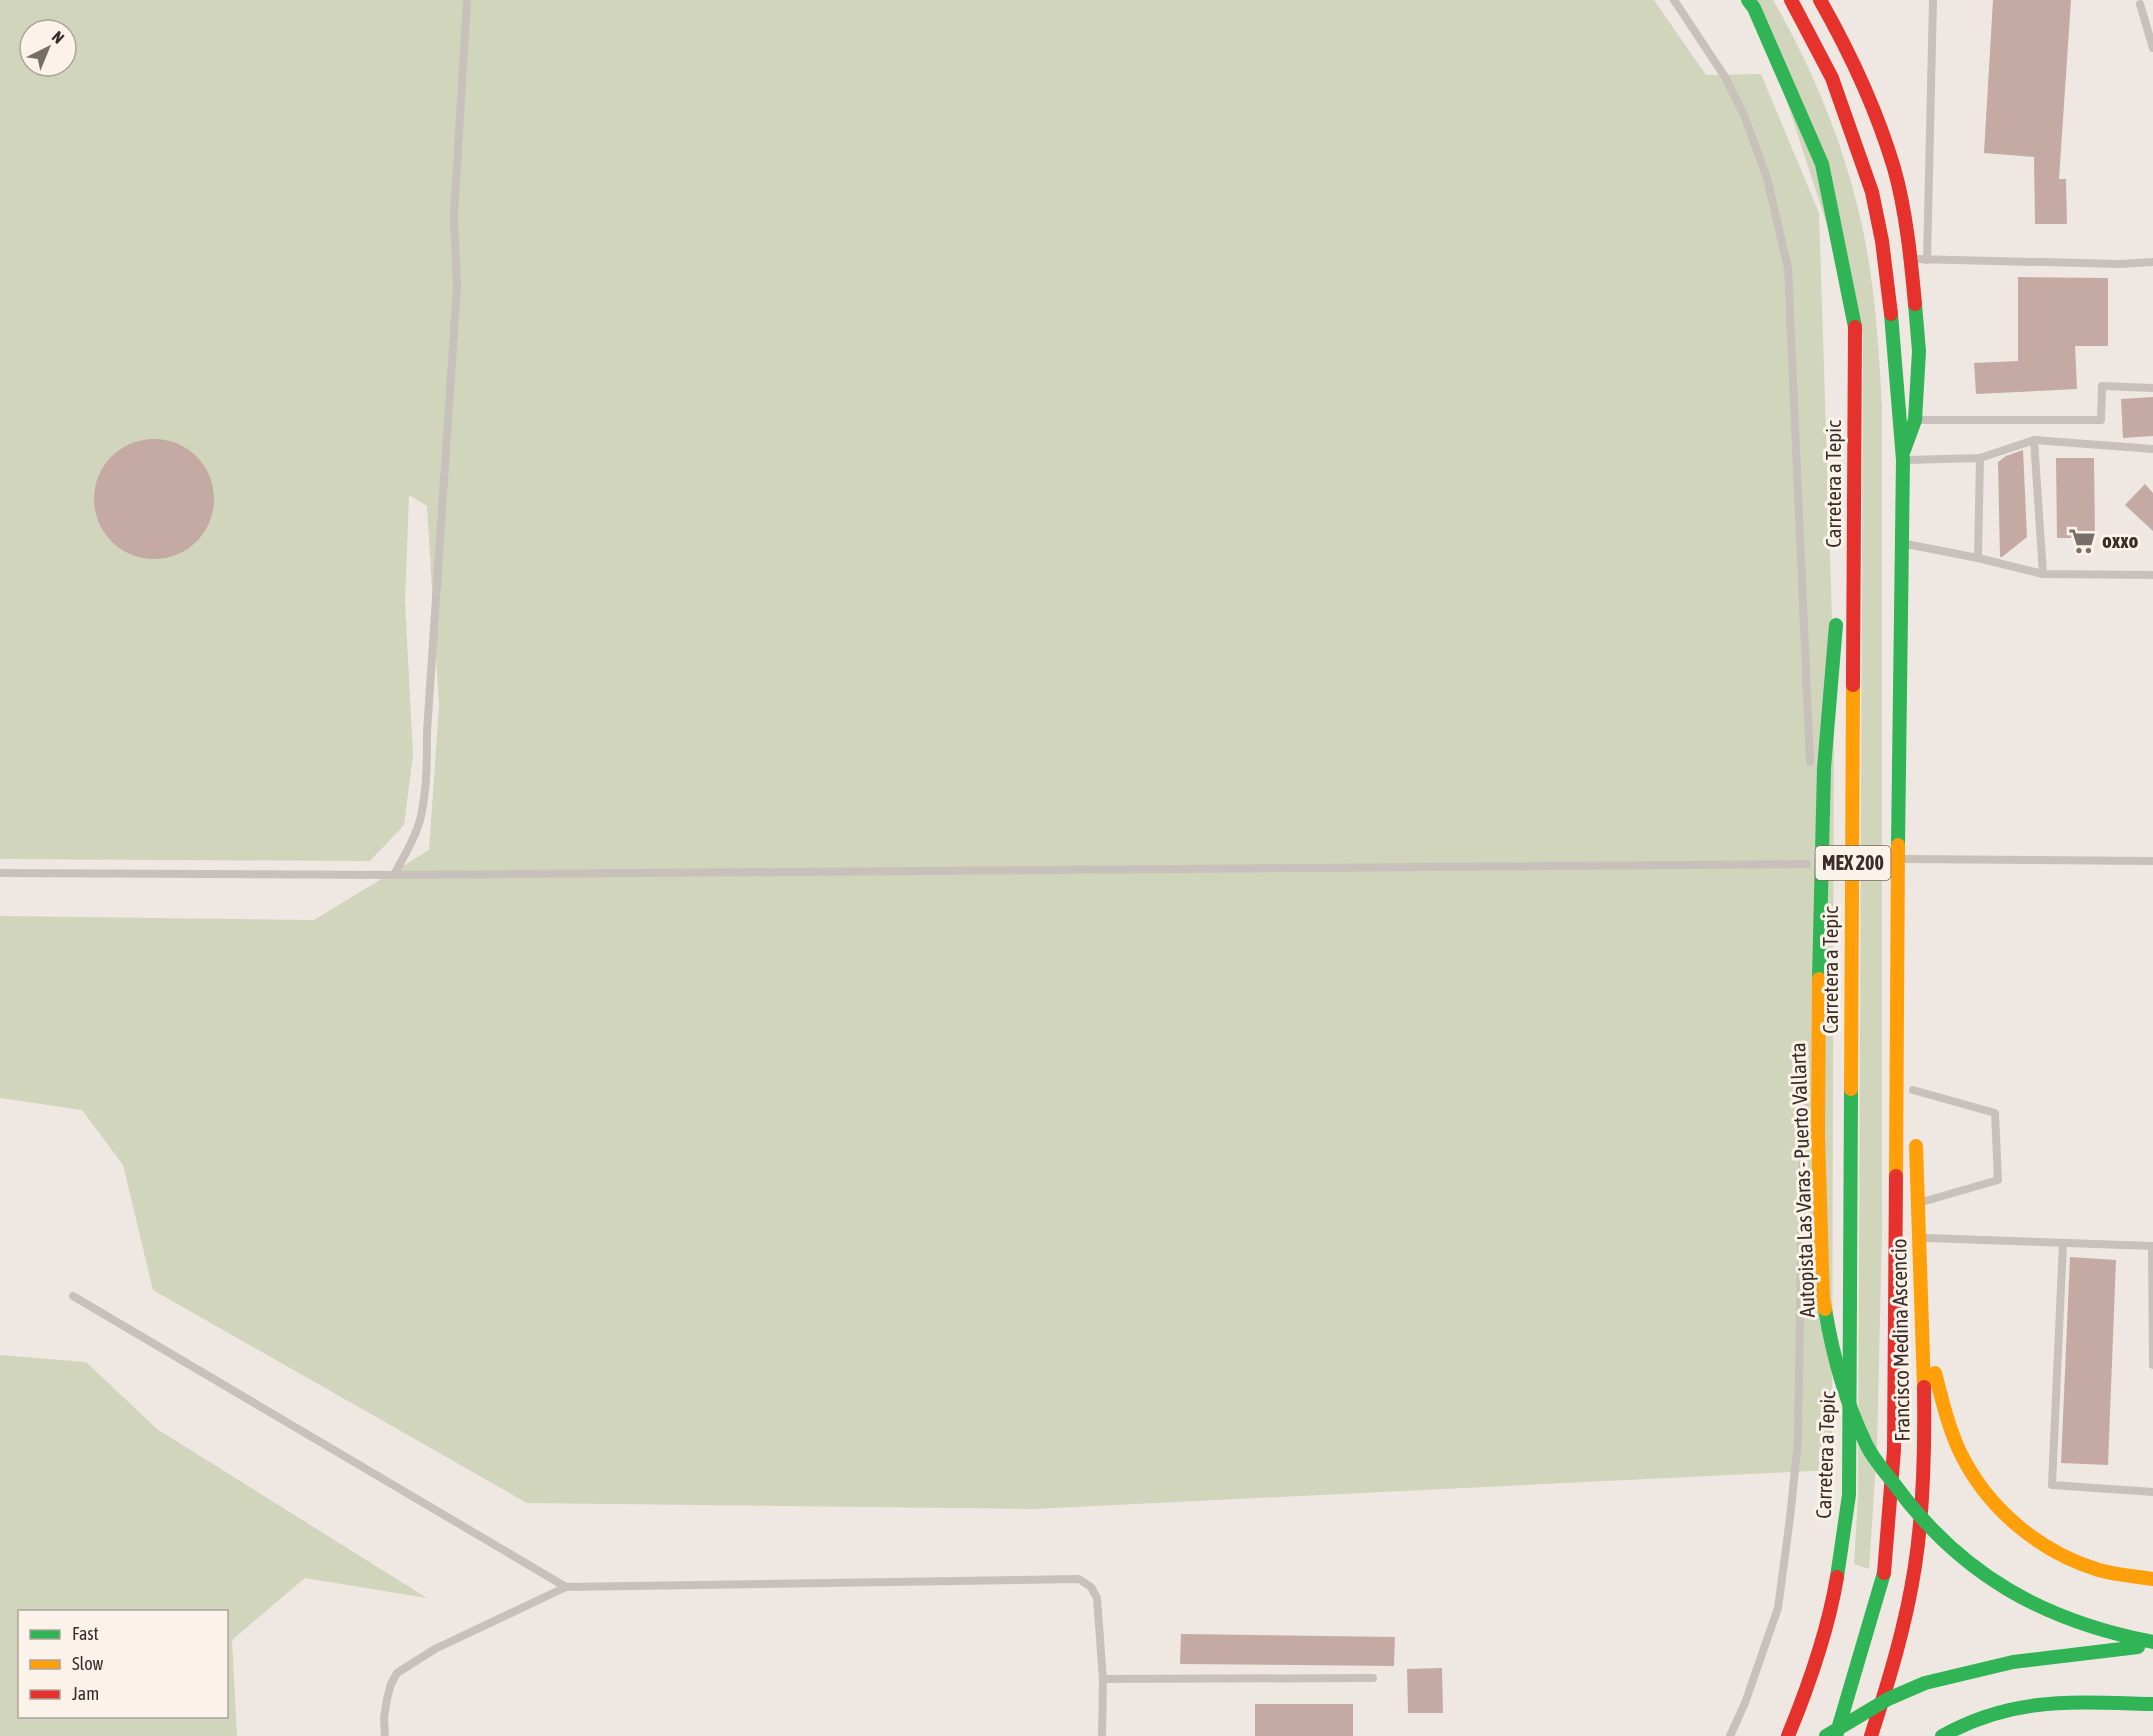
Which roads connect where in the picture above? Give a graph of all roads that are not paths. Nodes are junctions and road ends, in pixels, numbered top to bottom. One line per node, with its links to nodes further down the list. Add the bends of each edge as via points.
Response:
1 (467, 0): 31 (lane, via 454,214 457,287 427,771 421,816)
2 (1674, 0): 25 (lane, via 1725,77 1744,115 1767,178 1788,268)
3 (1748, 0): 14 (main road, Carretera a Tepic / MEX 200, via 1822,164 1856,326)
4 (1791, 0): 9 (main road, MEX 200, via 1832,78)
5 (1820, 0): 9 (main road, via 1846,47 1894,169)
6 (1933, 0): 10 (lane)
7 (2140, 4): 8 (lane)
8 (2153, 48)
9 (1897, 258): 10 (lane); 13 (main road, MEX 200, via 1895,350); 13 (main road, via 1919,351)
10 (1927, 260): 11 (lane)
11 (2153, 262)
12 (2153, 388): 13 (lane, via 2102,387 2101,420)
13 (1908, 420): 17 (main road, MEX 200)
14 (1855, 436): 23 (main road); 54 (main road, Carretera a Tepic / MEX 200, via 1849,1495 1834,1594 1808,1687)
15 (2034, 440): 16 (lane); 18 (lane); 21 (lane)
16 (2153, 449)
17 (1903, 456): 18 (lane); 19 (main road, MEX 200)
18 (1980, 458): 20 (lane)
19 (1902, 543): 20 (lane); 27 (main road, MEX 200)
20 (1978, 558): 21 (lane)
21 (2043, 574): 22 (lane)
22 (2153, 575)
23 (1840, 588)
24 (1838, 612): 47 (main road, Autopista Las Varas - Puerto Vallarta, bridge, via 1825,758 1818,1137 1823,1298 1846,1400 1868,1447 1906,1500 1946,1545 1991,1581 2051,1613)
25 (1810, 767)
26 (1807, 853): 29 (lane)
27 (1898, 859): 28 (lane); 33 (main road, MEX 200)
28 (2153, 861)
29 (1807, 864): 31 (lane); 32 (lane)
30 (0, 873): 31 (lane)
31 (394, 876)
32 (1807, 876)
33 (1897, 937): 35 (main road); 56 (main road, MEX 200, via 1894,1450 1887,1556 1884,1578)
34 (1804, 1062): 53 (lane, via 1798,1441 1791,1507 1778,1608)
35 (1913, 1084): 37 (lane, via 1995,1113 1998,1180)
36 (1915, 1136): 37 (main road, Francisco Medina Ascencio)
37 (1918, 1204): 38 (main road, Francisco Medina Ascencio)
38 (1919, 1237): 39 (lane); 41 (main road, Francisco Medina Ascencio)
39 (2063, 1243): 40 (lane); 44 (lane, via 2052,1485)
40 (2152, 1246): 43 (lane)
41 (1920, 1288): 45 (main road, via 1933,1366 1946,1413 1960,1452 1978,1484 2016,1523 2072,1561 2100,1571); 57 (main road, Francisco Medina Ascencio, via 1925,1469 1915,1567 1896,1658)
42 (72, 1296): 46 (lane)
43 (2153, 1365)
44 (2153, 1492)
45 (2153, 1579)
46 (566, 1587): 49 (lane, via 1078,1579 1091,1587 1097,1598); 51 (lane, via 435,1649 398,1673 387,1699)
47 (2153, 1644): 55 (main road, Autopista Las Varas - Puerto Vallarta, bridge, via 2066,1653 1963,1672 1911,1688)
48 (1373, 1678): 49 (lane)
49 (1103, 1679): 52 (lane)
50 (2153, 1704): 58 (main road, via 2061,1702 2021,1706 1991,1713)
51 (384, 1736)
52 (1102, 1736)
53 (1730, 1736)
54 (1788, 1736)
55 (1826, 1736)
56 (1836, 1736)
57 (1871, 1736)
58 (1942, 1736)

